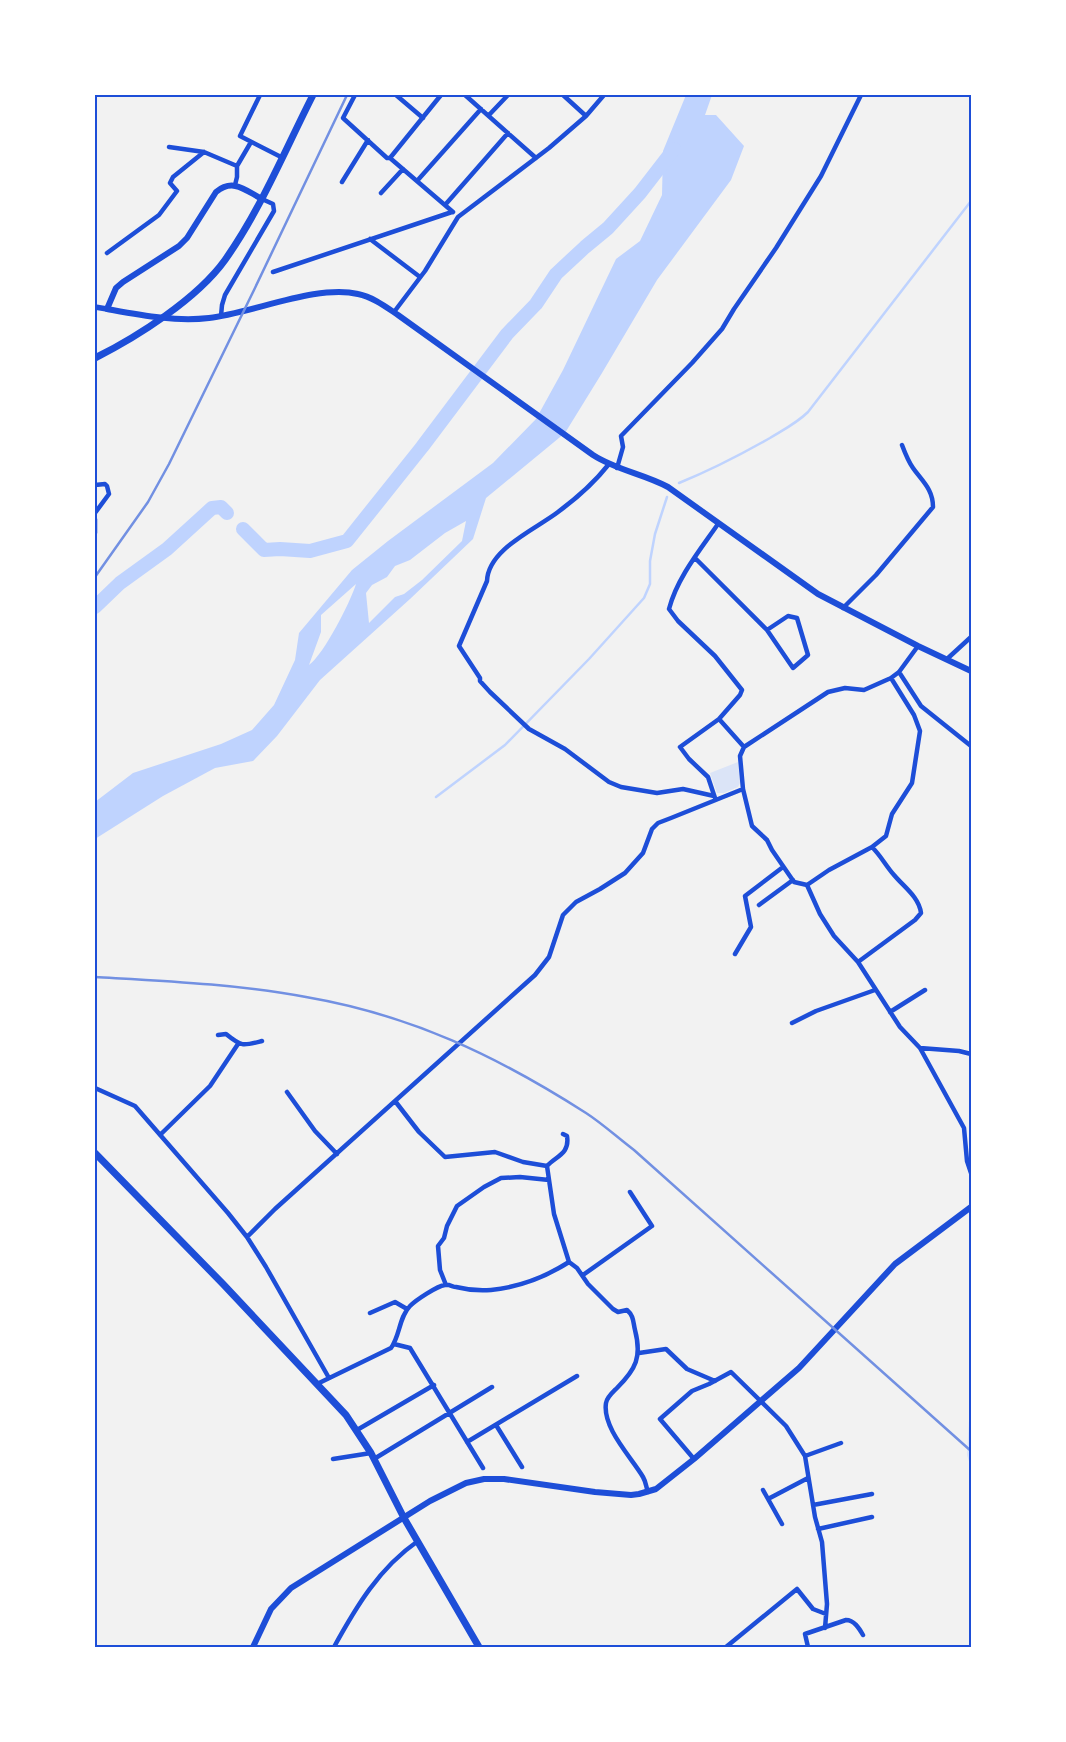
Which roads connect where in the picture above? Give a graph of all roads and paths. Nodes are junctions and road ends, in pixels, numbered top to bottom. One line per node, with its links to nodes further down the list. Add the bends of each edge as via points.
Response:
1 (260, 95): 17 (street, via 240,136)
2 (313, 95): 20 (main road)
3 (355, 95): 16 (street, via 343,118)
4 (396, 95): 14 (street)
5 (441, 95): 14 (street)
6 (465, 95): 11 (street)
7 (508, 95): 12 (street)
8 (563, 95): 13 (street)
9 (604, 95): 13 (street)
10 (861, 95): 44 (street, via 821,176 722,329 621,436 623,447)
11 (481, 109): 12 (street); 25 (street)
12 (489, 115): 15 (street)
13 (586, 116): 22 (street)
14 (422, 118): 21 (street)
15 (508, 133): 22 (street); 30 (street)
16 (368, 140): 21 (street); 26 (street)
17 (251, 142): 20 (street); 23 (street)
18 (169, 147): 19 (street)
19 (204, 152): 23 (street); 34 (street, via 173,176 170,183 177,191 159,215)
20 (281, 157): 29 (main road)
21 (390, 158): 24 (street)
22 (536, 158): 32 (street)
23 (237, 166): 27 (street)
24 (403, 169): 25 (street); 28 (street)
25 (417, 181): 30 (street)
26 (342, 182)
27 (235, 185): 29 (main road); 38 (main road, via 225,186 216,192 179,246 116,288)
28 (381, 193)
29 (262, 199): 40 (street, via 273,204 274,211 225,295); 41 (main road, via 224,261 205,281 154,324)
30 (444, 205): 31 (street)
31 (452, 212): 32 (street); 33 (street)
32 (458, 217): 36 (street)
33 (370, 240): 35 (street); 36 (street)
34 (107, 253)
35 (273, 272)
36 (420, 278): 39 (street)
37 (95, 307): 38 (street)
38 (107, 309): 40 (main road, via 176,319)
39 (396, 314): 40 (main road, via 367,296 325,292); 43 (main road)
40 (221, 316)
41 (95, 358)
42 (902, 445): 51 (street, via 912,467 928,486 933,507 876,575)
43 (609, 464): 44 (main road); 63 (street, via 573,500 504,550 489,571 459,646 485,686 528,729 565,749 609,782 657,793 683,789)
44 (618, 468): 48 (main road, via 668,487)
45 (95, 485): 46 (street, via 105,484 109,494)
46 (95, 513)
47 (95, 519): 49 (street)
48 (718, 524): 50 (street); 51 (main road, via 796,580)
49 (95, 533)
50 (695, 558): 52 (street); 59 (street, via 669,609 715,656 742,690)
51 (842, 608): 54 (main road)
52 (768, 630): 52 (street, via 793,668 808,655 797,618 788,616)
53 (971, 637): 55 (street)
54 (918, 646): 55 (main road); 57 (street)
55 (947, 659): 56 (main road)
56 (971, 671)
57 (899, 672): 58 (street); 60 (street, via 921,706)
58 (891, 678): 61 (street, via 864,690 845,688 828,692); 64 (street, via 918,722 920,739 912,783 892,814 886,836)
59 (719, 719): 61 (street); 63 (street, via 680,747 708,777)
60 (971, 746)
61 (744, 747): 62 (street, via 740,756)
62 (743, 789): 63 (street); 65 (street, via 754,830 767,840)
63 (715, 797): 82 (street, via 658,823 652,829 643,853 625,873 576,902 563,915 549,957 534,975)
64 (872, 847): 67 (street); 70 (street, via 920,904 921,913)
65 (783, 867): 66 (street); 69 (street, via 745,896 752,927)
66 (793, 880): 67 (street); 68 (street)
67 (807, 885): 70 (street, via 834,936)
68 (759, 905)
69 (735, 954)
70 (858, 962): 71 (street)
71 (875, 990): 73 (street); 74 (street)
72 (926, 990): 73 (street)
73 (890, 1012): 78 (street)
74 (792, 1022)
75 (218, 1035): 77 (street, via 226,1034)
76 (262, 1041): 77 (street, via 245,1046)
77 (238, 1044): 84 (street, via 210,1086)
78 (920, 1048): 79 (street); 88 (street, via 964,1128)
79 (971, 1054)
80 (95, 1088): 84 (street, via 135,1106)
81 (287, 1092): 86 (street, via 315,1131)
82 (395, 1102): 86 (street); 87 (street, via 445,1157 495,1152)
83 (563, 1134): 87 (street, via 568,1140 564,1152)
84 (160, 1135): 92 (street)
85 (95, 1153): 103 (main road)
86 (337, 1154): 92 (street)
87 (547, 1166): 89 (street)
88 (971, 1173)
89 (549, 1180): 93 (street, via 554,1214); 95 (street, via 500,1178 457,1206 438,1246 440,1270)
90 (630, 1192): 94 (street, via 652,1226)
91 (971, 1208): 106 (main road, via 904,1256 799,1368)
92 (248, 1237): 101 (street)
93 (569, 1262): 94 (street); 95 (street, via 533,1282 510,1287 482,1291)
94 (582, 1276): 99 (street, via 618,1312 627,1310 631,1313)
95 (446, 1284): 96 (street)
96 (407, 1309): 97 (street, via 395,1302); 98 (street)
97 (370, 1312)
98 (394, 1344): 101 (street, via 387,1351); 104 (street, via 410,1348)
99 (639, 1353): 102 (street, via 666,1349 687,1369); 120 (street, via 632,1372 608,1398 606,1406 614,1434 644,1479)
100 (577, 1376): 108 (street)
101 (329, 1378): 103 (street)
102 (715, 1381): 106 (street, via 731,1372); 115 (street, via 692,1391 660,1419)
103 (317, 1384): 109 (main road)
104 (434, 1385): 107 (street); 109 (street)
105 (492, 1388): 107 (street)
106 (760, 1401): 113 (street, via 786,1426); 115 (main road)
107 (450, 1413): 110 (street); 112 (street)
108 (496, 1425): 110 (street); 116 (street)
109 (357, 1430): 112 (main road)
110 (467, 1442): 117 (street)
111 (841, 1443): 113 (street)
112 (372, 1456): 114 (street); 125 (main road)
113 (805, 1456): 118 (street)
114 (333, 1459)
115 (694, 1459): 120 (main road)
116 (522, 1467)
117 (483, 1468)
118 (808, 1478): 122 (street); 123 (street)
119 (763, 1490): 122 (street)
120 (648, 1492): 125 (main road, via 631,1495 484,1479 446,1492)
121 (872, 1494): 123 (street)
122 (768, 1498): 126 (street)
123 (813, 1505): 127 (street)
124 (872, 1517): 127 (street)
125 (404, 1518): 128 (main road); 132 (main road, via 291,1588 271,1610)
126 (782, 1524)
127 (818, 1529): 129 (street, via 822,1542)
128 (418, 1541): 133 (street, via 407,1548 363,1596); 134 (main road)
129 (826, 1614): 130 (street); 135 (street, via 813,1609 797,1589)
130 (825, 1628): 131 (street, via 848,1620 859,1627); 136 (street, via 805,1634)
131 (862, 1635)
132 (253, 1647)
133 (334, 1647)
134 (479, 1647)
135 (726, 1647)
136 (808, 1647)

